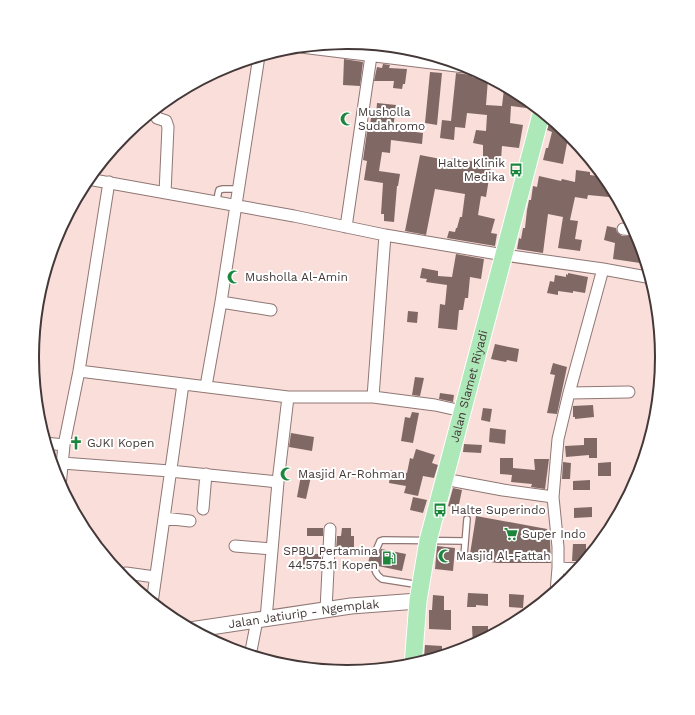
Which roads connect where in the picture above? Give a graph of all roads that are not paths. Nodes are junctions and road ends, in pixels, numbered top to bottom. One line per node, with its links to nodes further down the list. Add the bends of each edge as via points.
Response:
1 (332, 50): 2 (street)
2 (371, 56): 4 (street); 13 (street)
3 (258, 63): 9 (street)
4 (447, 65)
5 (156, 116): 10 (street, via 166,121 168,126)
6 (540, 117): 17 (main road, Jalan Slamet Riyadi)
7 (95, 180): 8 (street)
8 (109, 182): 10 (street); 22 (street)
9 (238, 189): 11 (lane, via 219,190); 12 (street)
10 (165, 193): 11 (street)
11 (217, 203): 12 (street)
12 (236, 207): 13 (street); 20 (street)
13 (346, 227): 16 (street)
14 (623, 229): 15 (street)
15 (628, 229)
16 (385, 235): 17 (street); 28 (street)
17 (504, 255): 18 (street); 29 (main road, Jalan Slamet Riyadi)
18 (603, 269): 19 (street); 26 (street)
19 (645, 277)
20 (221, 302): 21 (street); 24 (street)
21 (271, 310)
22 (79, 371): 23 (street); 31 (street)
23 (183, 384): 24 (street); 33 (street)
24 (206, 386): 27 (street)
25 (629, 392): 26 (street)
26 (569, 393): 38 (street, via 558,439)
27 (288, 397): 28 (street); 37 (street)
28 (374, 397): 29 (street)
29 (462, 411): 36 (main road, Jalan Slamet Riyadi)
30 (52, 444): 31 (street)
31 (64, 445): 32 (street)
32 (62, 463): 33 (street); 34 (street)
33 (170, 471): 35 (street); 40 (street)
34 (61, 474)
35 (206, 474): 37 (street); 39 (street)
36 (444, 479): 38 (street); 44 (main road, Jalan Slamet Riyadi)
37 (278, 482): 48 (street)
38 (552, 497): 51 (street)
39 (203, 510)
40 (164, 518): 42 (street); 54 (street)
41 (467, 519): 45 (lane)
42 (190, 521)
43 (330, 529): 58 (street)
44 (428, 541): 45 (lane); 47 (lane, via 383,540); 56 (main road, Jalan Slamet Riyadi)
45 (464, 541): 49 (lane)
46 (235, 546): 48 (street)
47 (377, 548)
48 (272, 549): 59 (street)
49 (464, 556)
50 (374, 565): 56 (lane, via 382,579)
51 (558, 568): 52 (street); 55 (street)
52 (572, 569)
53 (126, 573): 54 (street)
54 (155, 577): 57 (street)
55 (557, 584)
56 (419, 593): 58 (street, Jalan Jatiurip - Ngemplak); 62 (main road, Jalan Slamet Riyadi)
57 (153, 596)
58 (326, 610): 59 (street, Jalan Jatiurip - Ngemplak)
59 (262, 620): 60 (street, Jalan Jatiurip - Ngemplak); 61 (street)
60 (200, 629)
61 (252, 651)
62 (416, 658)

